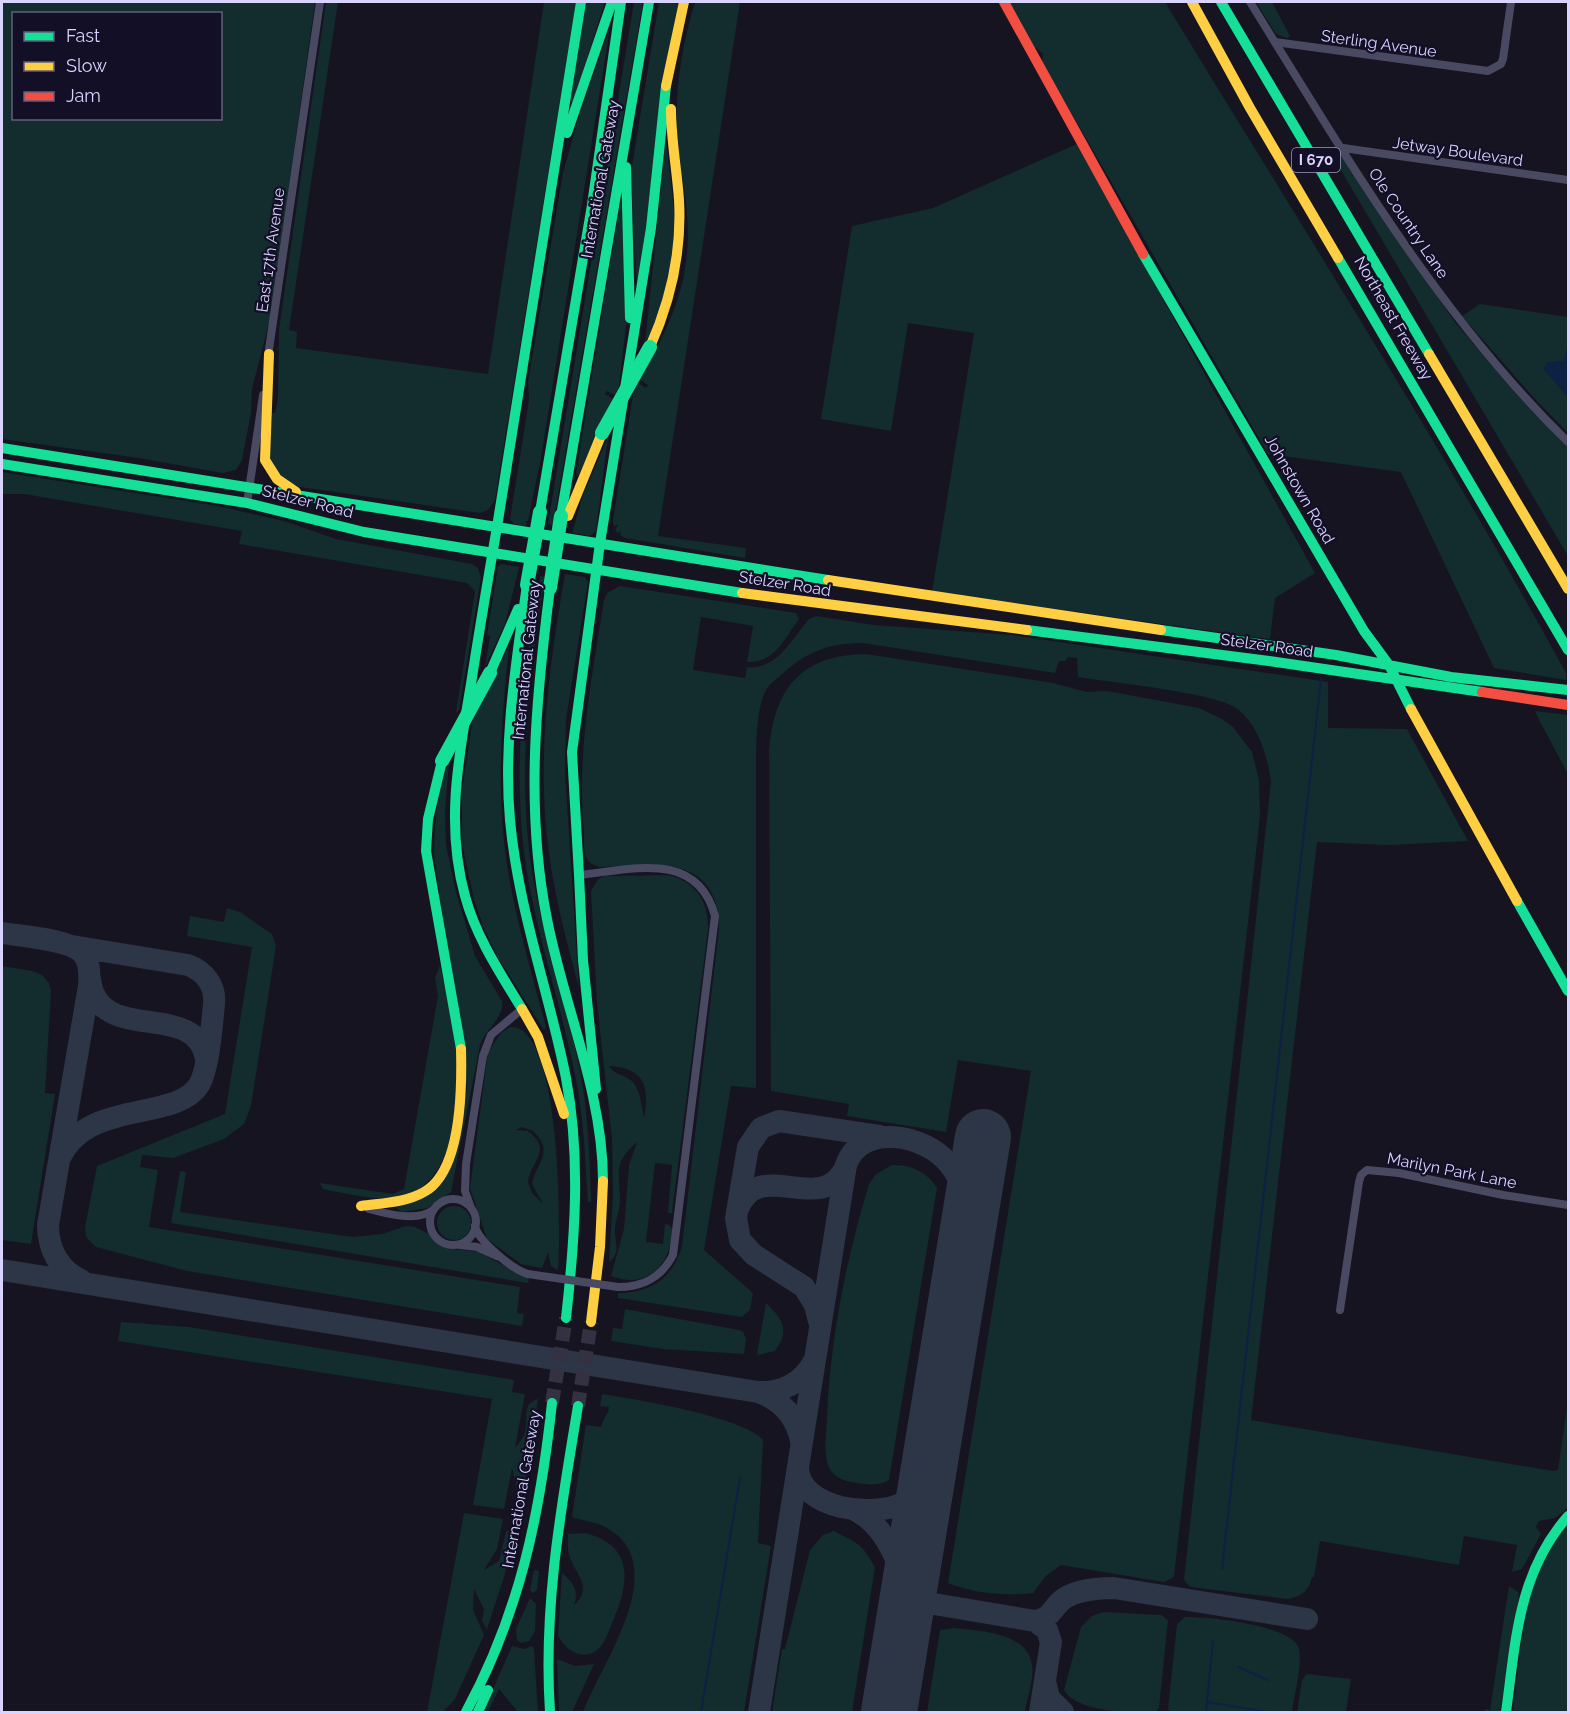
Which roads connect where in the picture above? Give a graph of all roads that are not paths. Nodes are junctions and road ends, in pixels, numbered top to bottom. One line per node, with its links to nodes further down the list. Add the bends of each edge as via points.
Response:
1 (320, 2): 23 (street, East 17th Avenue)
2 (581, 2): 20 (main road)
3 (612, 2): 20 (main road)
4 (621, 2): 18 (main road, International Gateway)
5 (629, 2): 18 (main road)
6 (649, 2): 17 (main road, International Gateway)
7 (684, 2): 15 (main road)
8 (1004, 2): 38 (main road, Johnstown Road, via 1142,252 1364,631)
9 (1183, 2): 16 (main road)
10 (1192, 2): 16 (main road, Northeast Freeway / I 670)
11 (1221, 2): 36 (main road, Northeast Freeway / I 670)
12 (1250, 2): 14 (street, Ole Country Lane)
13 (1511, 2): 14 (street, Sterling Avenue, via 1501,64 1488,71)
14 (1275, 42): 19 (street, Ole Country Lane)
15 (675, 47): 22 (main road); 30 (main road, bridge, via 670,123 680,242 676,275 665,316 602,433)
16 (1250, 108): 37 (main road, Northeast Freeway / I 670)
17 (627, 123): 22 (main road); 30 (main road, International Gateway)
18 (600, 148): 35 (main road, International Gateway, bridge)
19 (1343, 148): 21 (street, Jetway Boulevard); 24 (street, Ole Country Lane, via 1466,329)
20 (553, 180): 31 (main road)
21 (1569, 180)
22 (630, 351): 32 (main road)
23 (269, 354): 27 (street, East 17th Avenue); 28 (main road, via 265,460 284,486)
24 (1569, 442)
25 (2, 448): 27 (main road, Stelzer Road)
26 (2, 464): 29 (main road, Stelzer Road)
27 (249, 486): 28 (main road, Stelzer Road); 29 (street, East 17th Avenue)
28 (305, 496): 31 (main road, Stelzer Road)
29 (247, 502): 33 (main road, Stelzer Road, via 364,532)
30 (564, 516): 45 (main road, International Gateway, bridge, via 550,588 533,733 532,775 543,899)
31 (497, 527): 32 (main road, Stelzer Road); 33 (main road)
32 (600, 543): 34 (main road); 38 (main road, Stelzer Road)
33 (492, 553): 34 (main road, Stelzer Road); 44 (main road, via 453,809 457,854 477,931)
34 (597, 569): 39 (main road, Stelzer Road, via 849,609 1072,635); 42 (main road, via 572,752)
35 (527, 585): 46 (main road, International Gateway, via 511,705 510,821 522,900 566,1078); 50 (main road, bridge, via 505,642 442,761 428,819 426,851 460,1037 462,1085 454,1148 443,1173 427,1191 407,1200)
36 (1569, 589)
37 (1567, 647)
38 (1389, 665): 39 (main road, Johnstown Road); 40 (main road, Stelzer Road, via 1451,677)
39 (1396, 681): 41 (main road, Stelzer Road); 43 (main road, Johnstown Road)
40 (1569, 690)
41 (1569, 705)
42 (579, 875): 45 (main road); 55 (street, bridge, via 644,868 675,870 701,887 715,916 673,1255 652,1280 618,1287 528,1274)
43 (1569, 991)
44 (522, 1009): 46 (main road, via 549,1068); 47 (street, via 487,1042)
45 (598, 1121): 58 (main road, International Gateway, via 604,1215)
46 (573, 1154): 57 (main road, International Gateway, via 575,1241)
47 (465, 1164): 48 (street, via 458,1191); 51 (street, via 465,1191)
48 (448, 1200): 51 (street, via 458,1200); 52 (street)
49 (1569, 1205): 56 (street, Marilyn Park Lane, via 1367,1170 1359,1182)
50 (362, 1206): 52 (street, via 421,1216)
51 (471, 1208): 53 (street)
52 (434, 1209): 54 (street, via 430,1222 434,1235)
53 (475, 1224): 54 (street, via 471,1236); 55 (street, via 480,1237)
54 (455, 1245): 55 (street, via 477,1247)
55 (504, 1260)
56 (1340, 1310)
57 (566, 1318)
58 (591, 1322)
59 (552, 1403): 62 (main road, International Gateway, via 533,1536)
60 (578, 1406): 65 (main road, via 549,1586)
61 (1569, 1516): 66 (main road, via 1550,1532 1526,1587)
62 (506, 1630): 63 (main road, International Gateway); 64 (main road, via 498,1669)
63 (466, 1713)
64 (478, 1713)
65 (550, 1713)
66 (1506, 1713)

